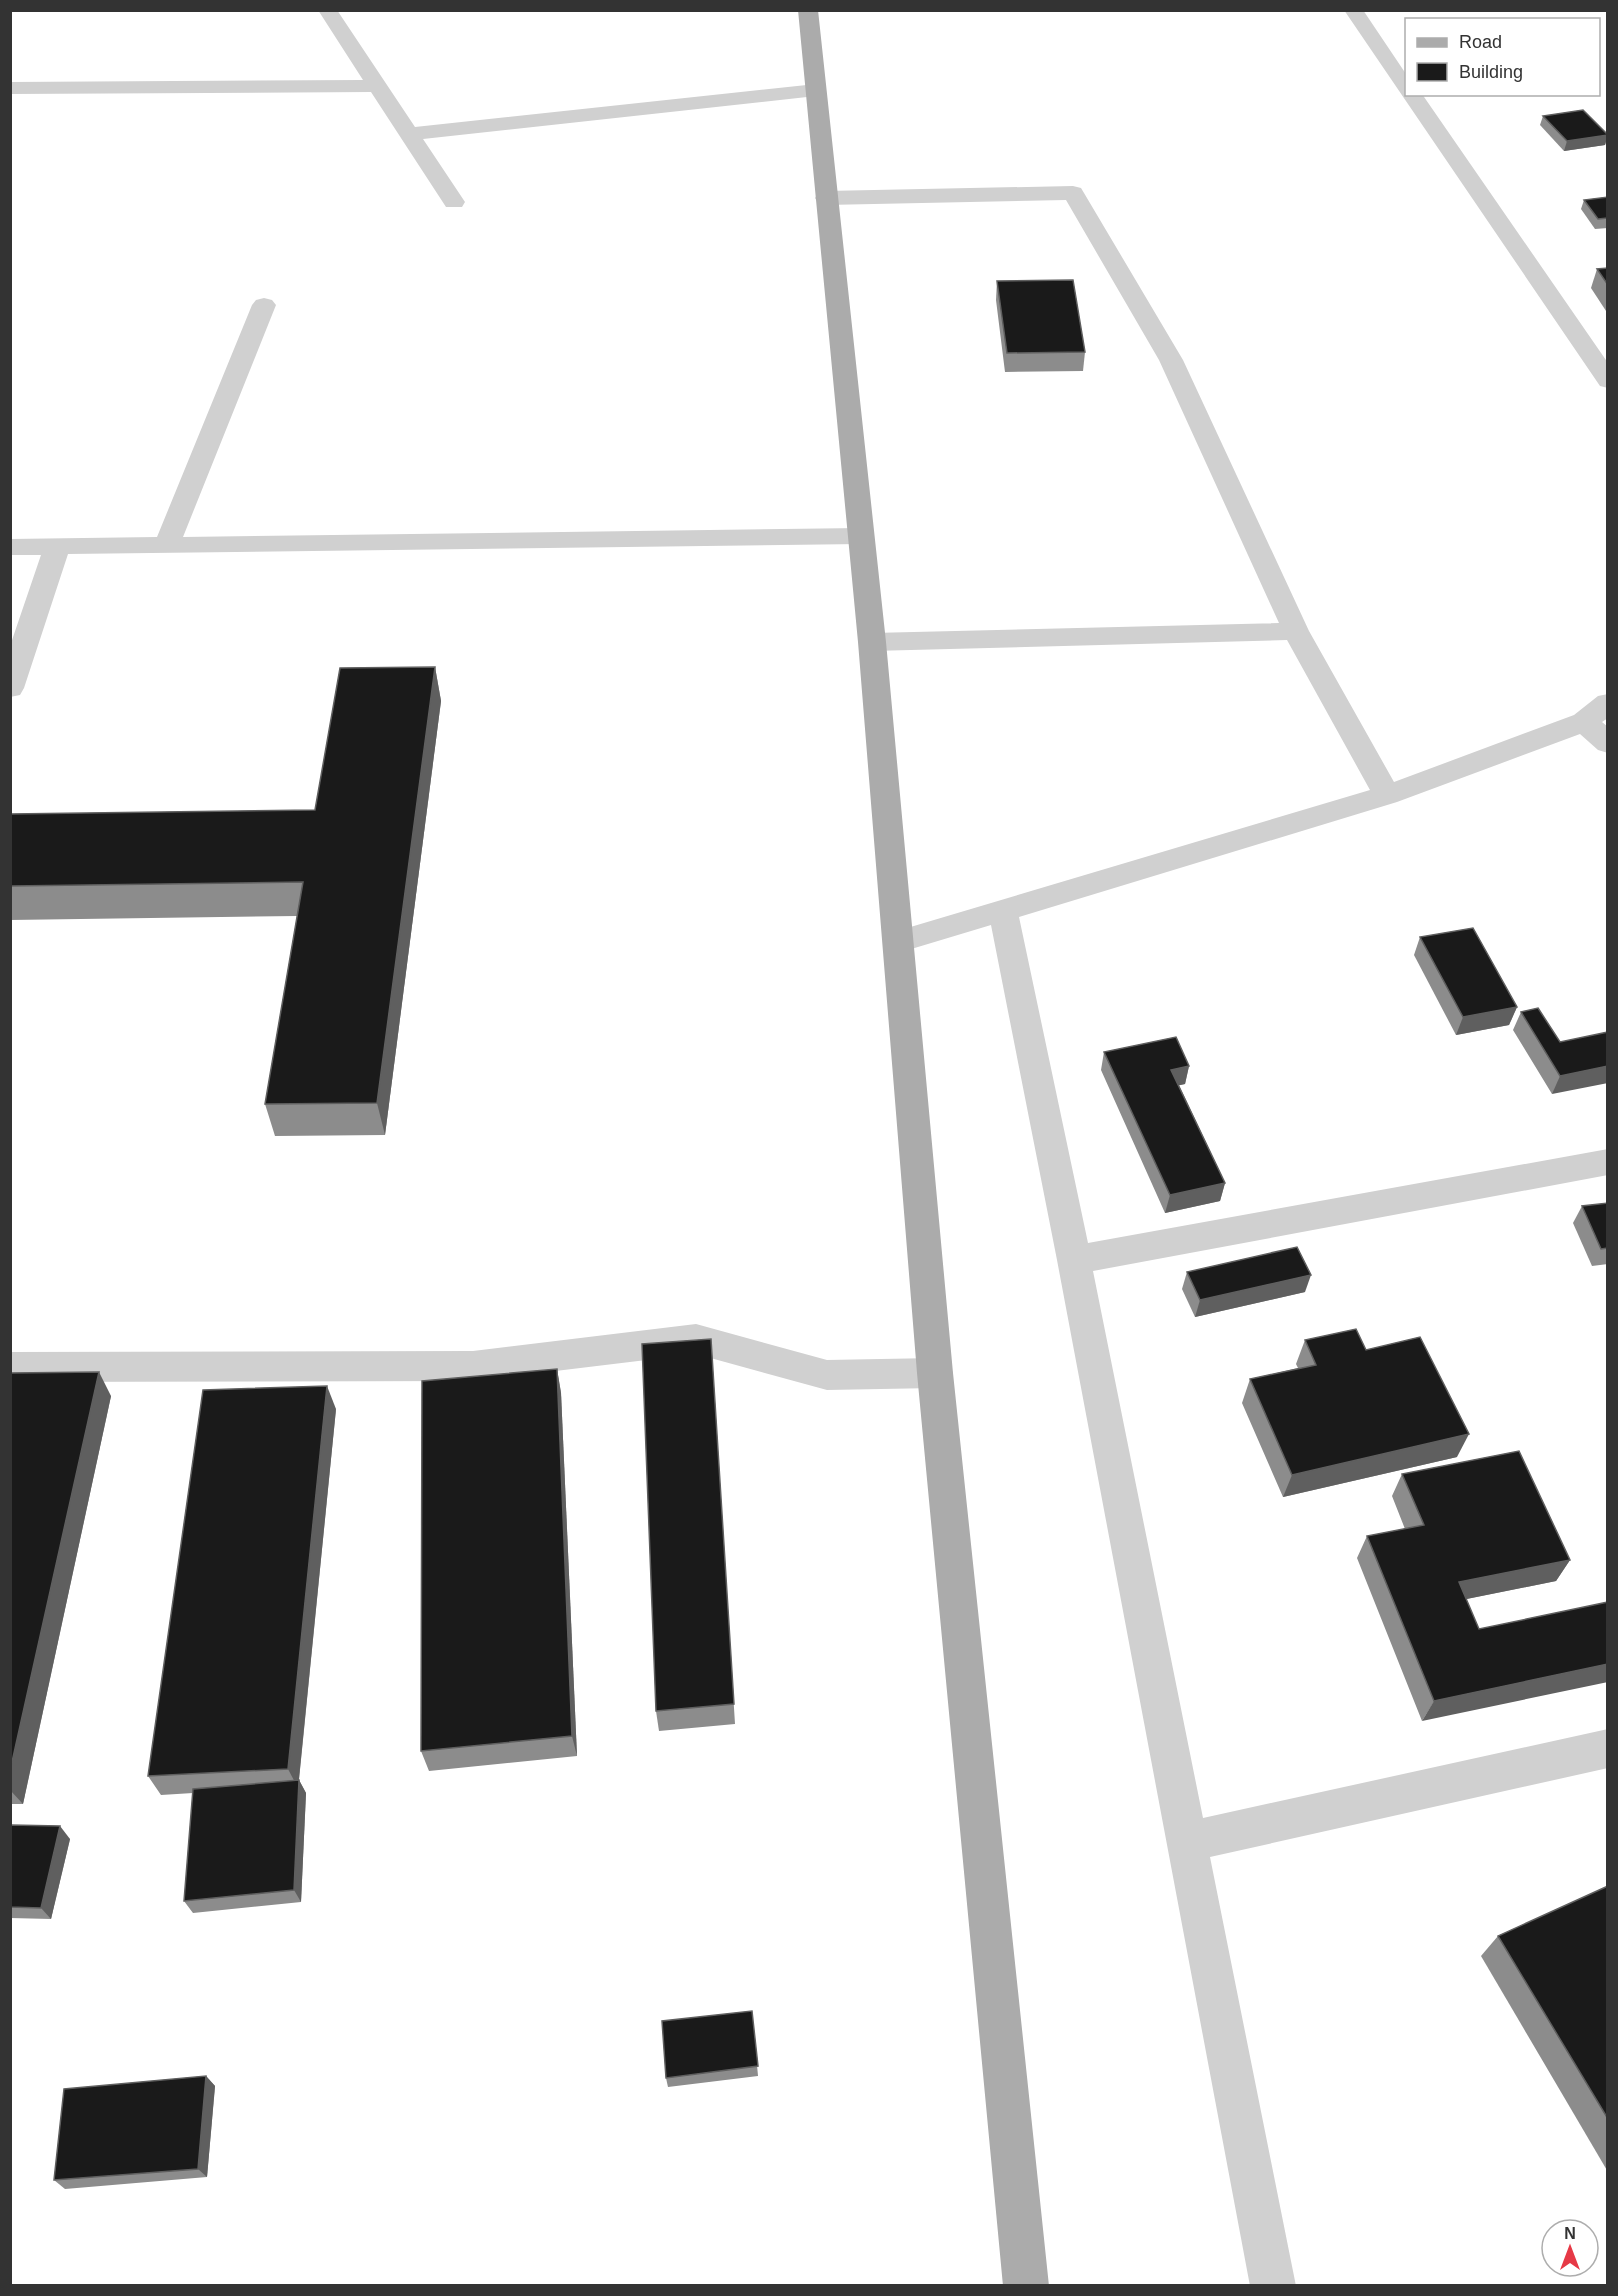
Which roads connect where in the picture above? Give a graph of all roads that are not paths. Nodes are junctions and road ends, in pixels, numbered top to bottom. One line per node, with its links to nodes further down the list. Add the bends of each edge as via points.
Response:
1 (327, 10): 5 (street)
2 (808, 10): 7 (main road)
3 (1353, 10): 4 (street)
4 (1405, 85)
5 (378, 86): 6 (street); 9 (street)
6 (10, 88)
7 (816, 90): 9 (street); 10 (main road)
8 (1412, 96): 13 (street)
9 (410, 134): 11 (street)
10 (826, 198): 14 (main road); 18 (street, via 1073,193 1171,360)
11 (454, 202)
12 (264, 305): 15 (street)
13 (1608, 381)
14 (861, 536): 15 (street); 19 (main road)
15 (167, 545): 17 (street)
16 (10, 547): 17 (street)
17 (57, 547): 20 (street)
18 (1296, 631): 19 (street); 24 (street)
19 (872, 642): 26 (main road)
20 (10, 688)
21 (1608, 703): 22 (street)
22 (1584, 722): 23 (street); 24 (street)
23 (1608, 743)
24 (1388, 795): 25 (street)
25 (1003, 911): 26 (street); 28 (street)
26 (898, 942): 30 (main road)
27 (1608, 1162): 28 (street)
28 (1074, 1260): 32 (street)
29 (10, 1367): 30 (street, via 473,1366 696,1339 827,1375)
30 (935, 1373): 33 (main road)
31 (1608, 1748): 32 (street)
32 (1187, 1842): 34 (street)
33 (1026, 2286)
34 (1274, 2286)

